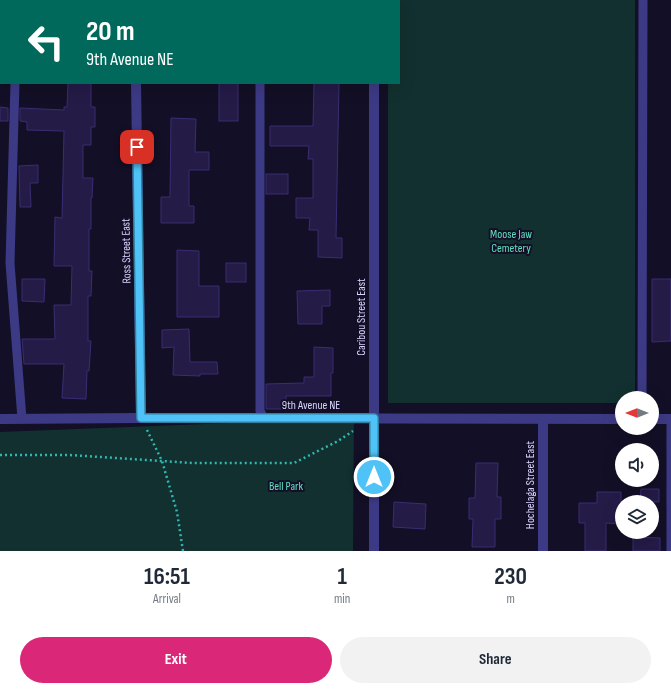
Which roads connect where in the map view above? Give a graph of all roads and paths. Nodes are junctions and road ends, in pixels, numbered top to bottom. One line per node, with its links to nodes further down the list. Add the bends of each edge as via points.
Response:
1 (643, 0): 6 (lane)
2 (15, 84): 11 (lane, via 10,263)
3 (136, 84): 7 (street, Ross Street East)
4 (260, 84): 8 (lane, via 260,411)
5 (374, 84): 9 (street, Caribou Street East)
6 (642, 391)
7 (141, 418): 8 (street, 9th Avenue NE); 11 (street, 9th Avenue NE); 18 (path)
8 (264, 418): 9 (street, 9th Avenue NE)
9 (374, 418): 12 (street, 9th Avenue NE); 20 (street, Caribou Street East)
10 (0, 419): 11 (street, 9th Avenue NE)
11 (22, 419)
12 (543, 419): 13 (street, 9th Avenue NE); 21 (street, Hochelaga Street East)
13 (615, 419)
14 (659, 419): 15 (street)
15 (671, 420): 22 (lane)
16 (356, 430): 18 (path, via 294,463)
17 (0, 455): 18 (path, via 70,455)
18 (162, 461): 19 (path, via 177,512)
19 (183, 551)
20 (374, 551)
21 (542, 551)
22 (671, 551)

